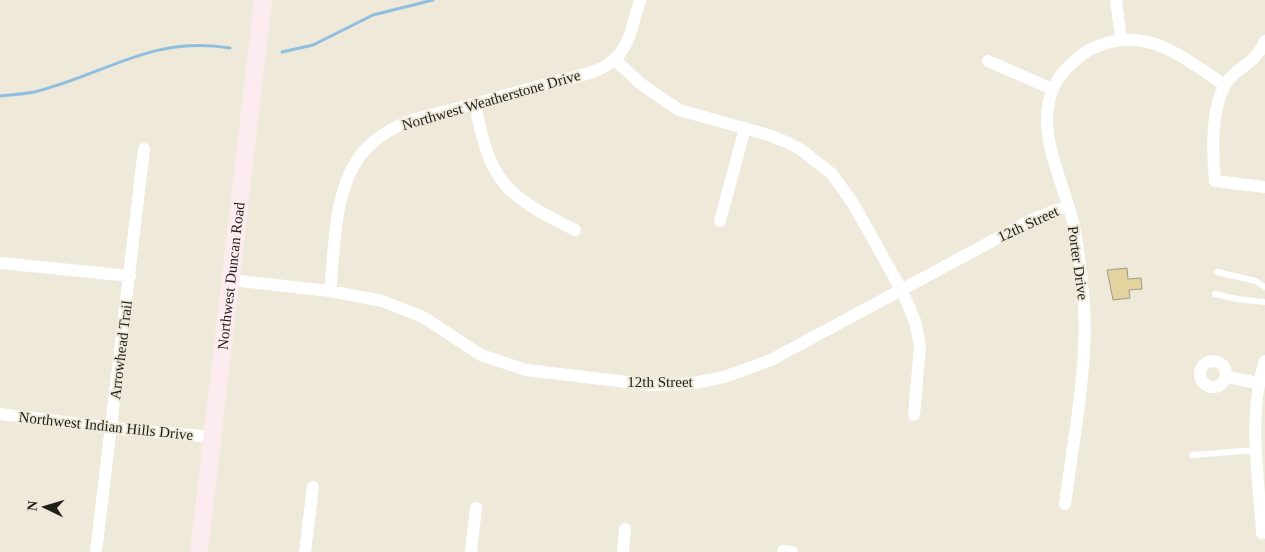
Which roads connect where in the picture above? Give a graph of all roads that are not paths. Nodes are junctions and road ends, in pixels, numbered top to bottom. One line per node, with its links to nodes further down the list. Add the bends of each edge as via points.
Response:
1 (264, 0): 20 (street, Northwest Duncan Road)
2 (640, 0): 6 (street, via 624,45)
3 (1116, 0): 4 (street)
4 (1121, 39): 8 (street, Porter Drive, via 1146,40 1164,46); 9 (street, Porter Drive, via 1084,52 1061,74)
5 (1265, 41): 8 (street, via 1256,57)
6 (614, 59): 10 (street, Northwest Weatherstone Drive, via 586,74); 11 (street, via 641,84 679,110)
7 (988, 61): 9 (street)
8 (1225, 85): 13 (street, via 1216,112 1215,181)
9 (1052, 89): 14 (street, Porter Drive, via 1046,110 1046,132)
10 (475, 104): 16 (street, via 490,163 501,180 530,206); 22 (street, Northwest Weatherstone Drive, via 402,124 385,132 360,156 343,191 339,208)
11 (745, 128): 15 (street); 23 (street, via 800,149 832,174 854,205)
12 (144, 149): 19 (street, Arrowhead Trail)
13 (1265, 187)
14 (1068, 206): 23 (street, 12th Street, via 1033,219); 36 (street, Porter Drive, via 1079,258 1085,329)
15 (720, 221)
16 (575, 230)
17 (0, 264): 19 (street)
18 (1217, 272): 21 (lane)
19 (130, 276): 31 (street, Arrowhead Trail)
20 (231, 280): 22 (street, 12th Street); 32 (street, Northwest Duncan Road)
21 (1265, 286)
22 (330, 291): 23 (street, 12th Street, via 400,306 481,355 526,370 652,384 700,382 753,368)
23 (902, 291): 30 (street, via 915,321 920,346)
24 (1215, 294): 25 (lane)
25 (1265, 302)
26 (1265, 362): 28 (street)
27 (1226, 377): 28 (street)
28 (1258, 383): 33 (street)
29 (0, 414): 31 (street, Northwest Indian Hills Drive)
30 (914, 415)
31 (112, 428): 32 (street, Northwest Indian Hills Drive); 40 (street, Arrowhead Trail)
32 (212, 437): 41 (street, Northwest Duncan Road)
33 (1257, 450): 34 (lane); 39 (street)
34 (1192, 455)
35 (313, 487): 42 (street)
36 (1065, 504)
37 (476, 508): 43 (street)
38 (625, 529): 44 (street)
39 (1262, 533)
40 (96, 552)
41 (199, 552)
42 (305, 552)
43 (471, 552)
44 (622, 552)

